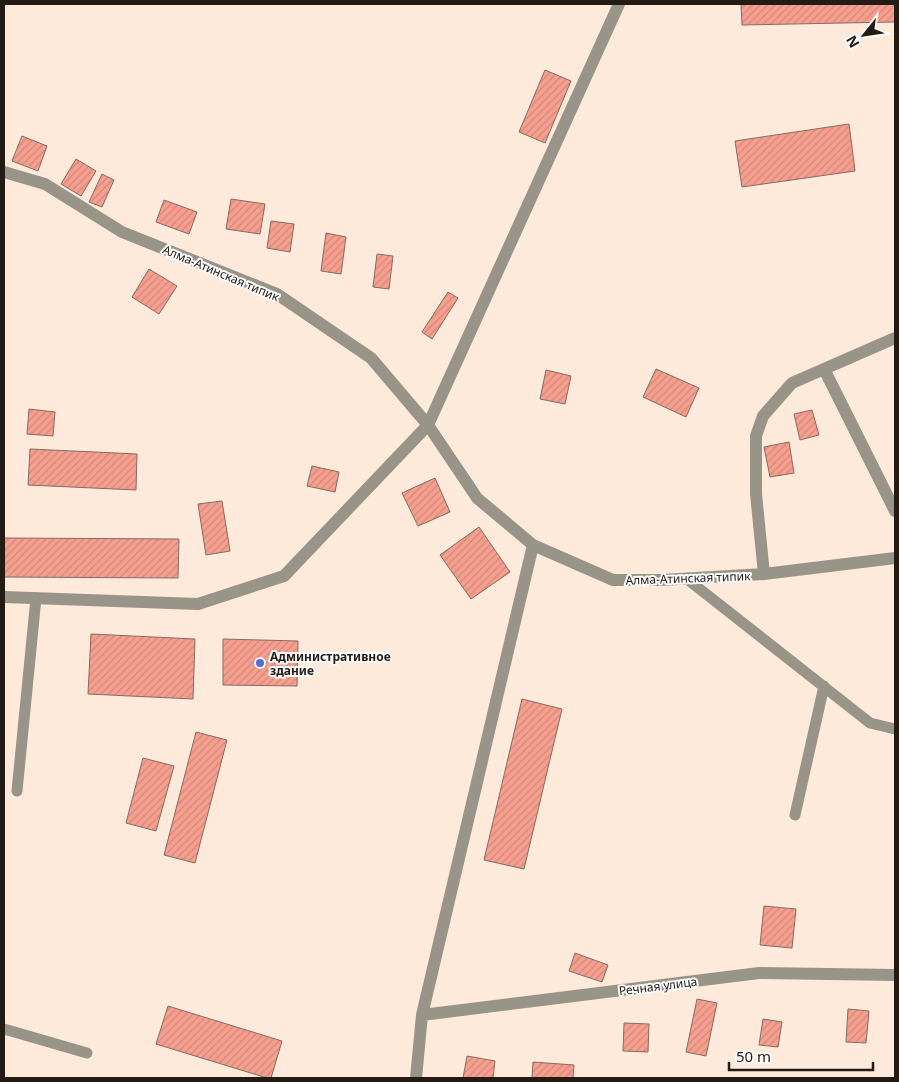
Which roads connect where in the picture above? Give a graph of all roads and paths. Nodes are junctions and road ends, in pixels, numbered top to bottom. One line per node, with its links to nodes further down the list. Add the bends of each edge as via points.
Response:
1 (619, 4): 5 (street)
2 (4, 172): 5 (street, Алма-Атинская типик, via 45,184 122,232 277,294 371,358)
3 (895, 338): 4 (street, Алма-Атинская типик)
4 (824, 369): 6 (street); 9 (street, Алма-Атинская типик, via 792,383 763,416 756,436 756,494)
5 (428, 425): 7 (street, Алма-Атинская типик, via 477,498); 12 (street, via 284,576 198,604)
6 (895, 511)
7 (533, 545): 10 (street, Алма-Атинская типик, via 612,580); 18 (street)
8 (895, 558): 9 (street, Алма-Атинская типик)
9 (764, 574): 10 (street, Алма-Атинская типик)
10 (687, 579): 13 (lane)
11 (4, 597): 12 (street)
12 (36, 598): 15 (lane)
13 (824, 686): 14 (lane, via 870,723); 16 (lane)
14 (895, 729)
15 (17, 791)
16 (795, 815)
17 (895, 975): 18 (street, Речная улица, via 759,973)
18 (422, 1015): 21 (street)
19 (4, 1029): 20 (lane)
20 (88, 1052)
21 (416, 1078)

